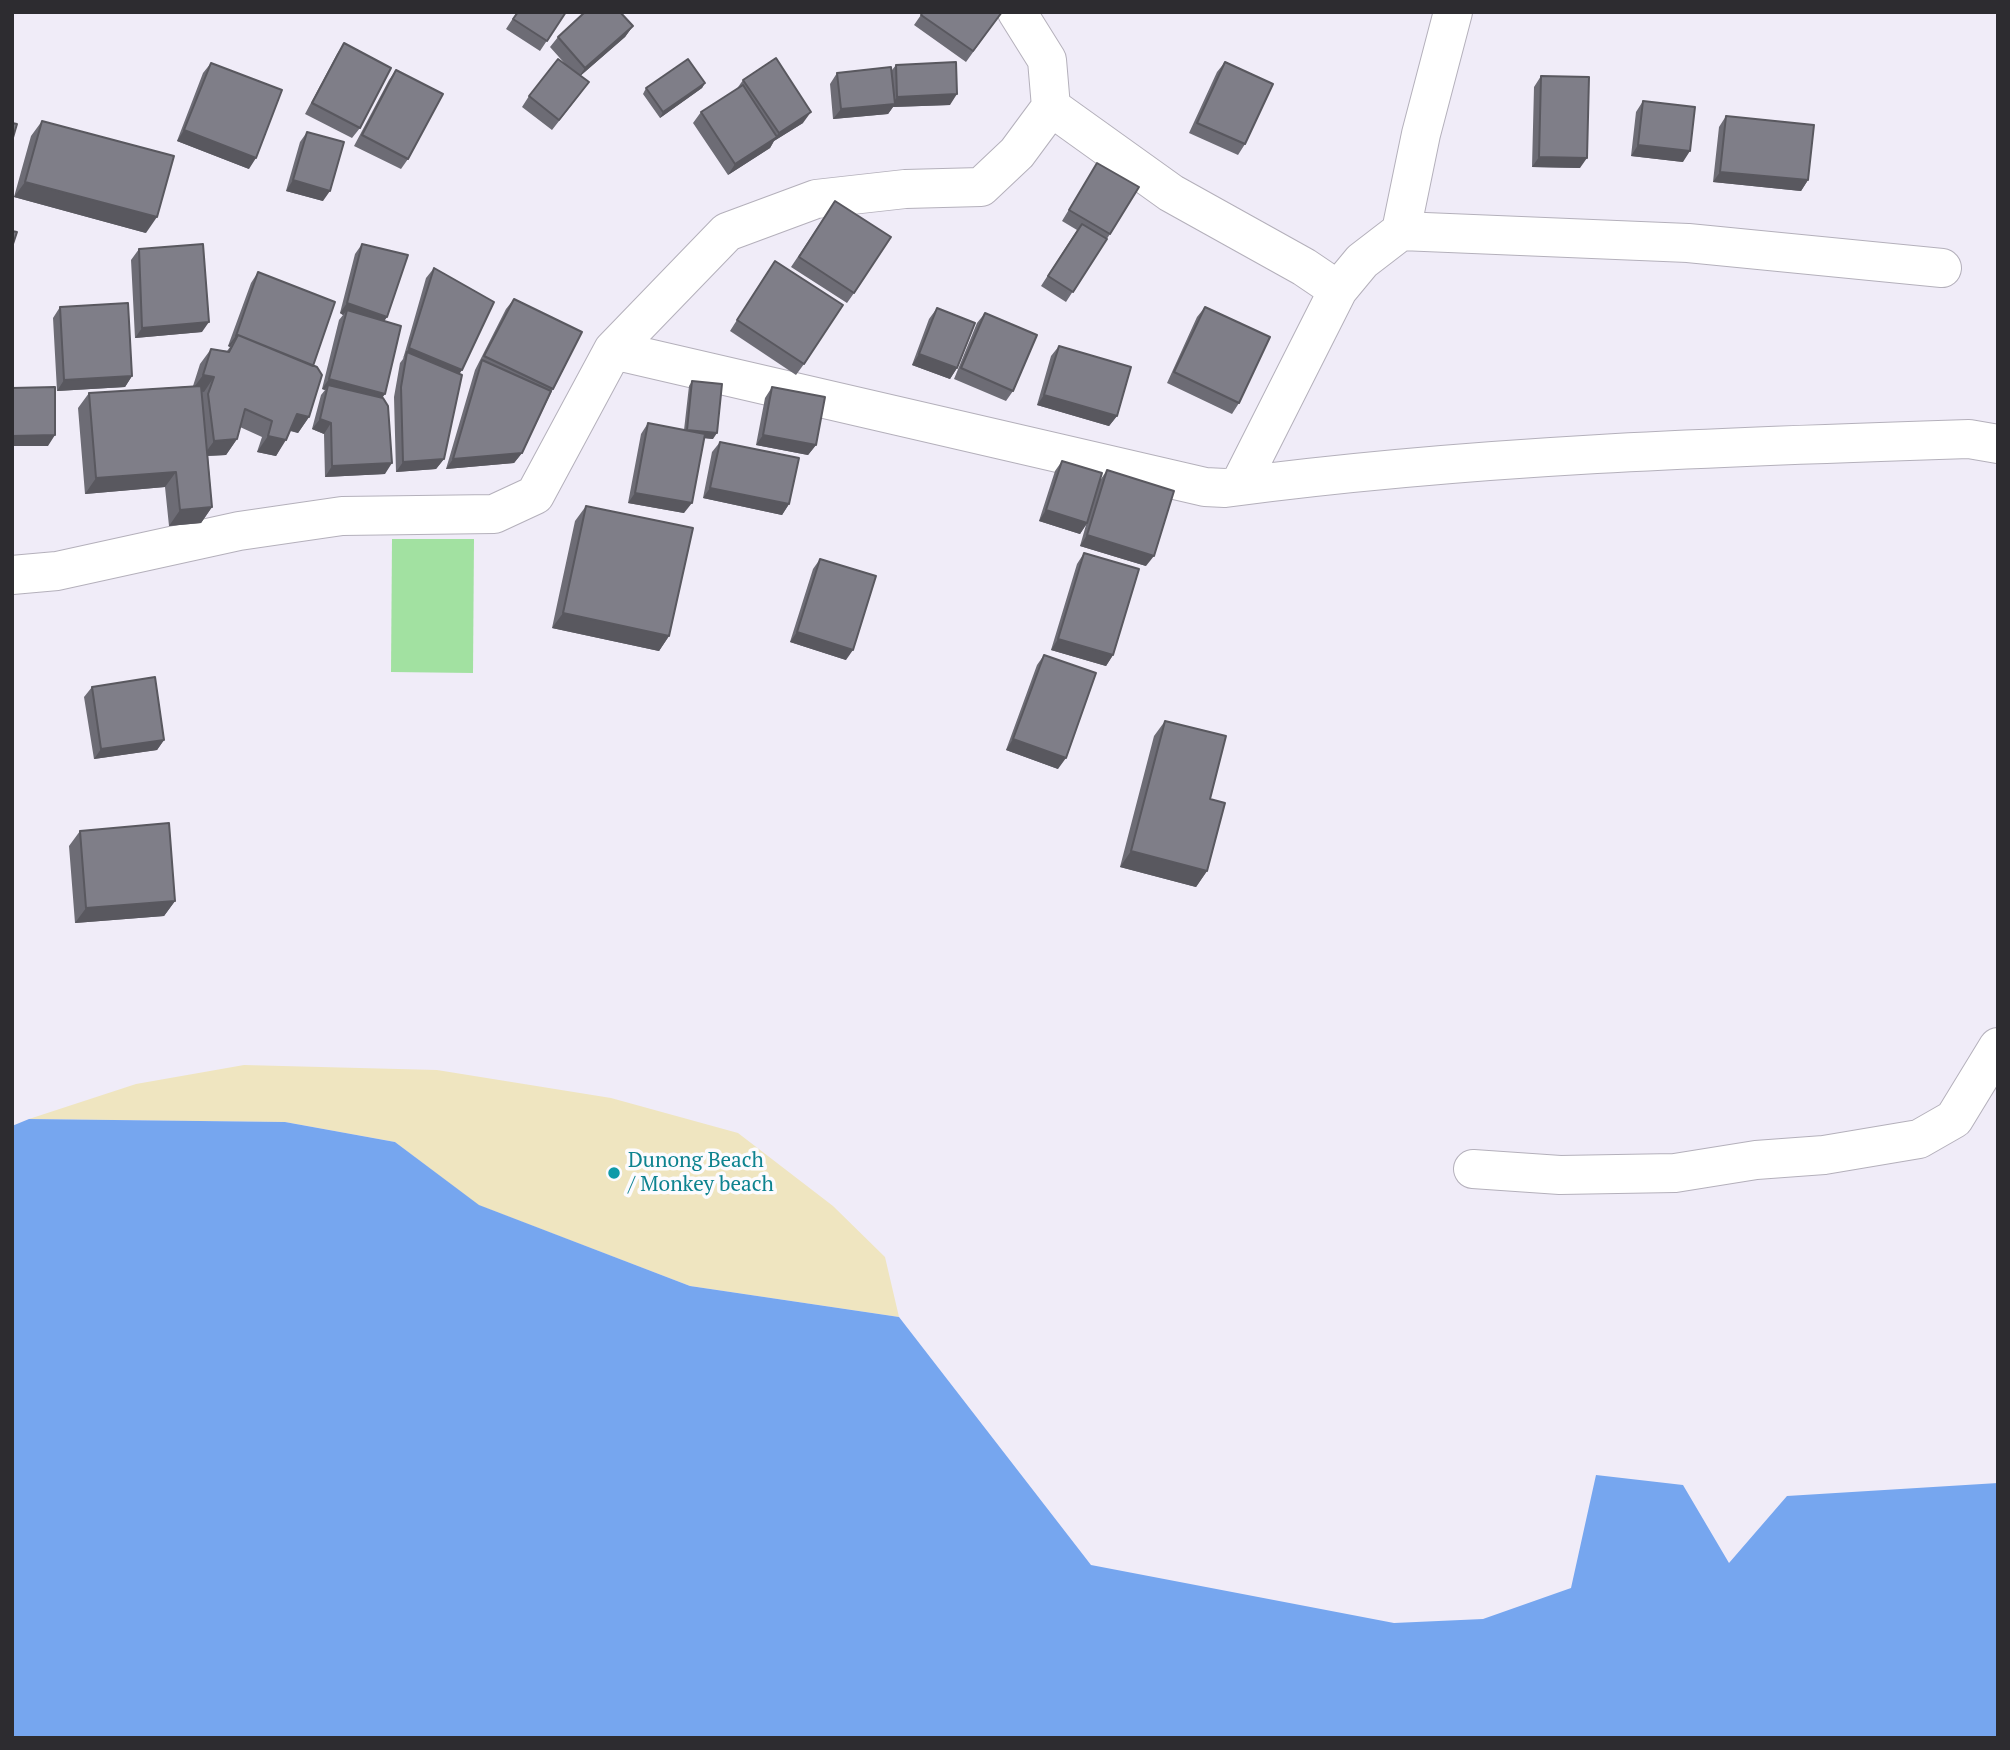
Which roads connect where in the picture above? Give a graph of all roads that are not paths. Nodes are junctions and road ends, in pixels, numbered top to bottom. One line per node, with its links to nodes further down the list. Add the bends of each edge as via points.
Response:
1 (1017, 12): 3 (street, via 1047,60)
2 (1453, 12): 4 (street)
3 (1051, 107): 6 (street, via 1171,193); 7 (street, via 1017,153 981,187 905,189 816,199 727,232)
4 (1401, 231): 5 (street, via 1688,243); 6 (street, via 1362,261)
5 (1941, 268)
6 (1338, 290): 9 (street)
7 (613, 350): 9 (street, via 1205,487); 10 (street, via 535,495 494,514 342,516 239,531 57,571)
8 (1998, 444): 9 (street, via 1969,439 1671,449 1468,462)
9 (1239, 486)
10 (12, 575)
11 (1998, 1047): 12 (street, via 1954,1119 1919,1139 1675,1172 1560,1175)
12 (1473, 1169)

